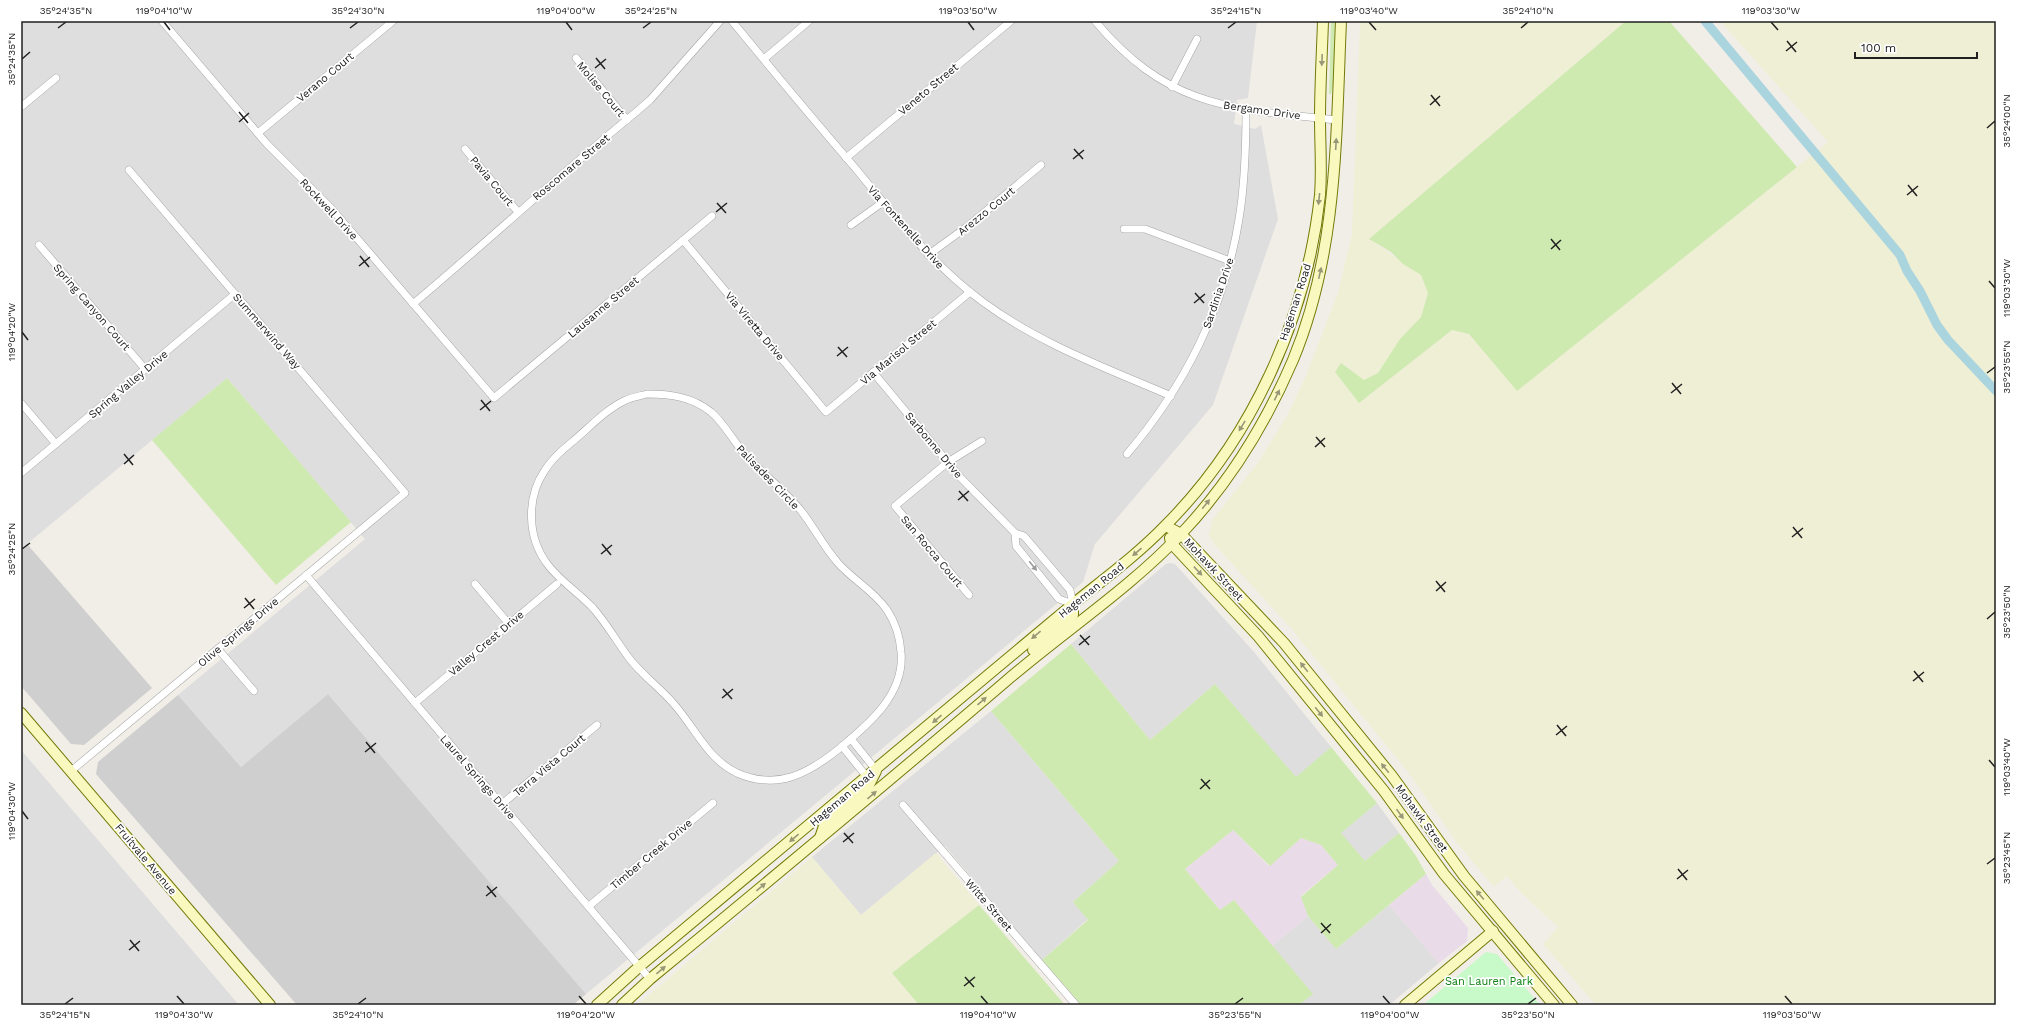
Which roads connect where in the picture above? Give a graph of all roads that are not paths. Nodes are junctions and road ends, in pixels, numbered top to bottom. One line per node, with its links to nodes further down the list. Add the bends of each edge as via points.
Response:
1 (162, 21): 20 (street, Rockwell Drive)
2 (393, 21): 20 (street, Verano Court)
3 (720, 21): 18 (street, Roscomare Street, via 650,100)
4 (732, 21): 12 (street, Via Fontenelle Drive)
5 (810, 21): 12 (street)
6 (1011, 21): 22 (street, Veneto Street)
7 (1095, 21): 14 (street, Bergamo Drive, via 1113,42 1138,64)
8 (1323, 21): 17 (main road, Hageman Road, one-way to 17)
9 (1341, 21): 19 (main road, Hageman Road)
10 (1197, 39): 14 (street)
11 (576, 58): 18 (street, Molise Court)
12 (764, 59): 22 (street, Via Fontenelle Drive)
13 (56, 78): 15 (street)
14 (1172, 87): 16 (street, Bergamo Drive, via 1207,102)
15 (21, 107)
16 (1246, 110): 17 (street, Bergamo Drive); 33 (street, Sardinia Drive, via 1242,196)
17 (1320, 118): 19 (street, Bergamo Drive); 49 (main road, Hageman Road, one-way to 49, via 1322,168 1316,224 1311,254 1293,316 1266,383 1234,439 1212,471)
18 (627, 120): 26 (street, Roscomare Street)
19 (1337, 120): 51 (main road, Hageman Road, one-way to 19, via 1218,490 1244,452 1278,393 1294,358 1316,293 1328,236)
20 (258, 133): 36 (street, Rockwell Drive, via 286,165 331,208)
21 (465, 149): 26 (street, Pavia Court)
22 (846, 158): 25 (street, Via Fontenelle Drive)
23 (1042, 166): 32 (street, Arezzo Court)
24 (129, 170): 35 (street, Summerwind Way)
25 (883, 202): 28 (street); 32 (street, Via Fontenelle Drive)
26 (518, 212): 36 (street, Roscomare Street)
27 (712, 216): 30 (street, Lausanne Street)
28 (851, 225)
29 (1124, 229): 33 (street, via 1145,229)
30 (684, 240): 40 (street, Lausanne Street); 42 (street, Via Viretta Drive)
31 (39, 245): 37 (street, Spring Canyon Court)
32 (928, 255): 34 (street, Via Fontenelle Drive)
33 (1230, 261): 39 (street, Sardinia Drive, via 1203,338)
34 (970, 292): 38 (street, Via Marisol Street); 39 (street, Via Fontenelle Drive, via 1031,333)
35 (235, 294): 37 (street, Spring Valley Drive); 48 (street, Summerwind Way)
36 (413, 304): 40 (street, Rockwell Drive)
37 (145, 369): 44 (street, Spring Valley Drive)
38 (873, 372): 42 (street, Via Marisol Street); 46 (street, Sarbonne Drive)
39 (1171, 396): 45 (street, Sardinia Drive)
40 (494, 398)
41 (21, 403): 44 (street)
42 (826, 412)
43 (982, 441): 46 (street)
44 (56, 444): 47 (street, Spring Valley Drive)
45 (1127, 454)
46 (948, 462): 50 (street, Sarbonne Drive); 56 (street, San Rocca Court, via 895,506)
47 (21, 473)
48 (405, 493): 53 (street, Olive Springs Drive)
49 (1166, 526): 51 (main road, Mohawk Street); 52 (main road, Mohawk Street); 57 (main road, Hageman Road, one-way to 57)
50 (1014, 533): 57 (street, Sarbonne Drive, via 1024,536 1070,590); 57 (street, Sarbonne Drive, one-way to 57, via 1016,546 1059,599)
51 (1181, 534): 52 (main road, Hageman Road); 87 (main road, Mohawk Street, one-way to 51, via 1464,876 1392,776 1284,643)
52 (1171, 543): 60 (main road, Hageman Road, via 1134,577); 77 (main road, Mohawk Street, one-way to 77, via 1258,636 1384,791 1444,874)
53 (306, 575): 59 (street, Olive Springs Drive); 62 (street, Laurel Springs Drive)
54 (475, 584): 58 (street)
55 (557, 584): 58 (street, Valley Crest Drive)
56 (969, 595)
57 (1073, 604): 60 (main road, via 1073,615 1031,651); 69 (main road, Hageman Road, one-way to 69)
58 (509, 624): 62 (street, Valley Crest Drive)
59 (218, 649): 61 (street); 70 (street, Olive Springs Drive)
60 (1014, 673): 75 (main road, Hageman Road, one-way to 60)
61 (254, 691)
62 (415, 703): 73 (street, Laurel Springs Drive)
63 (21, 713): 70 (main road, Fruitvale Avenue)
64 (597, 725): 73 (street, Terra Vista Court)
65 (851, 739): 66 (street, Palisades Circle); 66 (street, Palisades Circle, via 889,700 899,678 902,654 897,630 886,609 838,563 802,512 756,467 712,413 692,400 670,394 647,394 625,400 606,413 559,453 545,469 536,487 531,507 532,528 538,548 548,565 593,609 630,659 673,702 716,759 736,772 758,779 782,780 804,773); 67 (street)
66 (842, 746): 68 (street)
67 (861, 750): 68 (street); 69 (street)
68 (852, 758): 71 (street)
69 (876, 770): 71 (main road, Hageman Road); 75 (main road, via 868,786 825,823)
70 (71, 771): 80 (main road, Fruitvale Avenue)
71 (867, 777): 78 (main road, Hageman Road, one-way to 78)
72 (713, 803): 76 (street, Timber Creek Drive)
73 (502, 804): 76 (street, Laurel Springs Drive)
74 (903, 804): 83 (street, Witte Street)
75 (820, 838): 79 (main road, Hageman Road, one-way to 75)
76 (589, 906): 78 (street, Laurel Springs Drive)
77 (1493, 931): 84 (main road); 85 (main road, Mohawk Street); 86 (main road, via 1508,938 1556,995)
78 (640, 966): 79 (street, Laurel Springs Drive); 81 (main road, Hageman Road)
79 (650, 979): 82 (main road, Hageman Road)
80 (270, 1005)
81 (597, 1005)
82 (622, 1005)
83 (1076, 1005)
84 (1405, 1005)
85 (1554, 1005)
86 (1568, 1005)
87 (1572, 1005)

